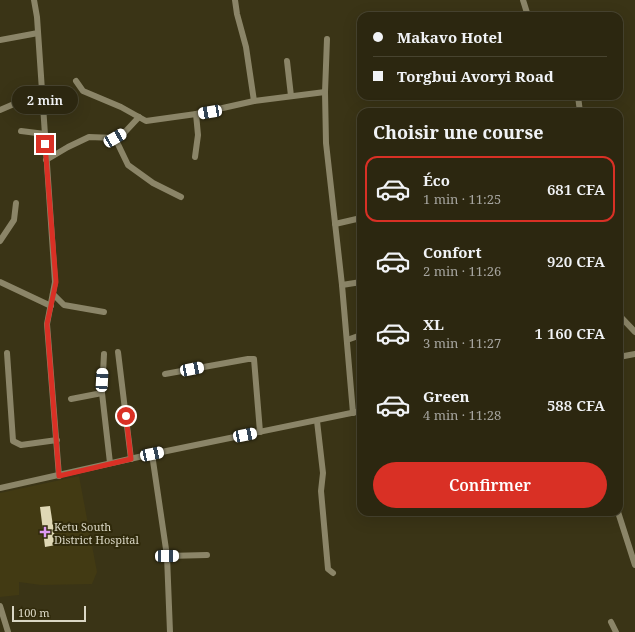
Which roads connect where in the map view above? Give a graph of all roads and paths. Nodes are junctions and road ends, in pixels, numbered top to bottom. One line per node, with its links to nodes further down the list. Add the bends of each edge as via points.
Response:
1 (34, 0): 5 (street)
2 (235, 0): 13 (street, via 246,47)
3 (523, 0): 4 (street)
4 (527, 12)
5 (38, 33): 7 (street); 10 (street)
6 (327, 39): 11 (street)
7 (0, 40)
8 (286, 61): 12 (street)
9 (76, 81): 16 (street, via 83,91)
10 (42, 92): 14 (street); 18 (street)
11 (324, 92): 12 (street); 25 (street, via 326,143)
12 (291, 96): 13 (street)
13 (254, 102): 15 (street)
14 (0, 110)
15 (196, 114): 16 (street, via 146,121); 20 (street, via 198,135)
16 (139, 117): 19 (street, via 125,132)
17 (21, 131): 18 (street)
18 (44, 134): 21 (street)
19 (115, 138): 21 (street, via 89,137); 22 (street, via 128,165 153,183)
20 (195, 157)
21 (46, 160): 30 (street, via 56,282)
22 (181, 197)
23 (16, 203): 26 (street, via 14,220)
24 (357, 219): 25 (street)
25 (335, 224): 29 (street)
26 (0, 241)
27 (0, 282): 31 (street)
28 (357, 283): 29 (street)
29 (342, 285): 36 (street)
30 (53, 294): 31 (street); 32 (street, via 64,305)
31 (51, 306): 49 (street, via 47,324)
32 (104, 312)
33 (623, 319): 34 (street)
34 (635, 332)
35 (357, 336): 36 (street)
36 (347, 340): 46 (street)
37 (118, 352): 51 (street)
38 (7, 353): 49 (street, via 13,441 21,445)
39 (104, 354): 43 (street)
40 (635, 354): 41 (street)
41 (623, 356)
42 (165, 374): 48 (street, via 254,359)
43 (102, 393): 44 (street); 52 (street)
44 (71, 399)
45 (357, 412): 46 (street)
46 (353, 413): 47 (street)
47 (317, 421): 48 (street); 59 (street, via 323,473 328,569)
48 (260, 432): 50 (street)
49 (56, 440): 53 (street)
50 (152, 454): 51 (street); 57 (street)
51 (131, 459): 52 (street)
52 (110, 463): 53 (street)
53 (59, 476): 54 (street)
54 (0, 488)
55 (619, 516): 58 (street)
56 (207, 555): 57 (street)
57 (167, 556): 63 (street)
58 (635, 565)
59 (332, 573)
60 (0, 606): 62 (street)
61 (611, 622): 64 (street)
62 (8, 632)
63 (170, 632)
64 (616, 632)

